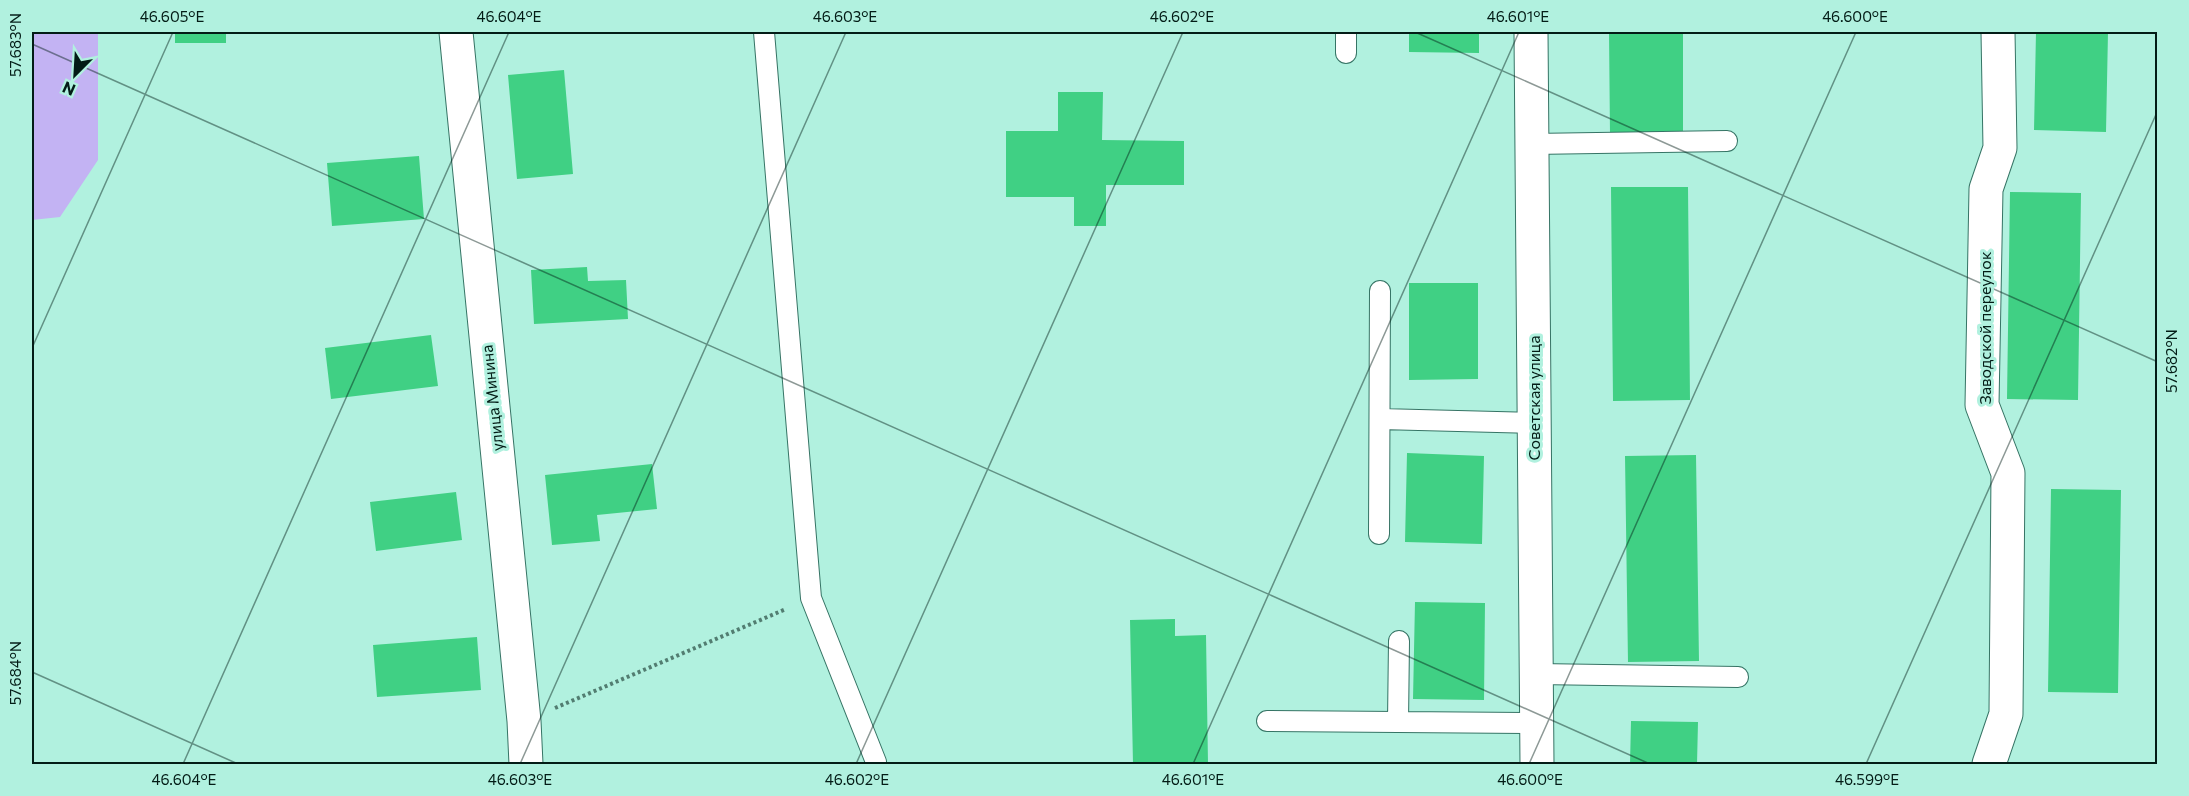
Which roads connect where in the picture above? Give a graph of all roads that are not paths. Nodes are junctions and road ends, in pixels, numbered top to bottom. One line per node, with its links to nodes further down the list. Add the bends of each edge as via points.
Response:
1 (456, 32): 20 (street, улица Минина)
2 (764, 32): 19 (lane, via 811,598)
3 (1346, 32): 6 (lane)
4 (1531, 32): 8 (street, Советская улица)
5 (1998, 32): 22 (street, Заводской переулок, via 2000,148 1986,189 1982,405 2008,473 2006,714)
6 (1346, 53)
7 (1727, 141): 8 (lane)
8 (1532, 144): 11 (street, Советская улица)
9 (1380, 291): 10 (lane)
10 (1380, 419): 11 (lane); 12 (lane)
11 (1534, 423): 14 (street, Советская улица)
12 (1379, 534)
13 (1399, 641): 17 (lane)
14 (1537, 674): 15 (lane); 18 (street, Советская улица)
15 (1738, 677)
16 (1267, 722): 17 (lane)
17 (1398, 722): 18 (lane)
18 (1537, 723): 21 (street, Советская улица)
19 (876, 762)
20 (526, 765)
21 (1538, 765)
22 (1989, 765)

